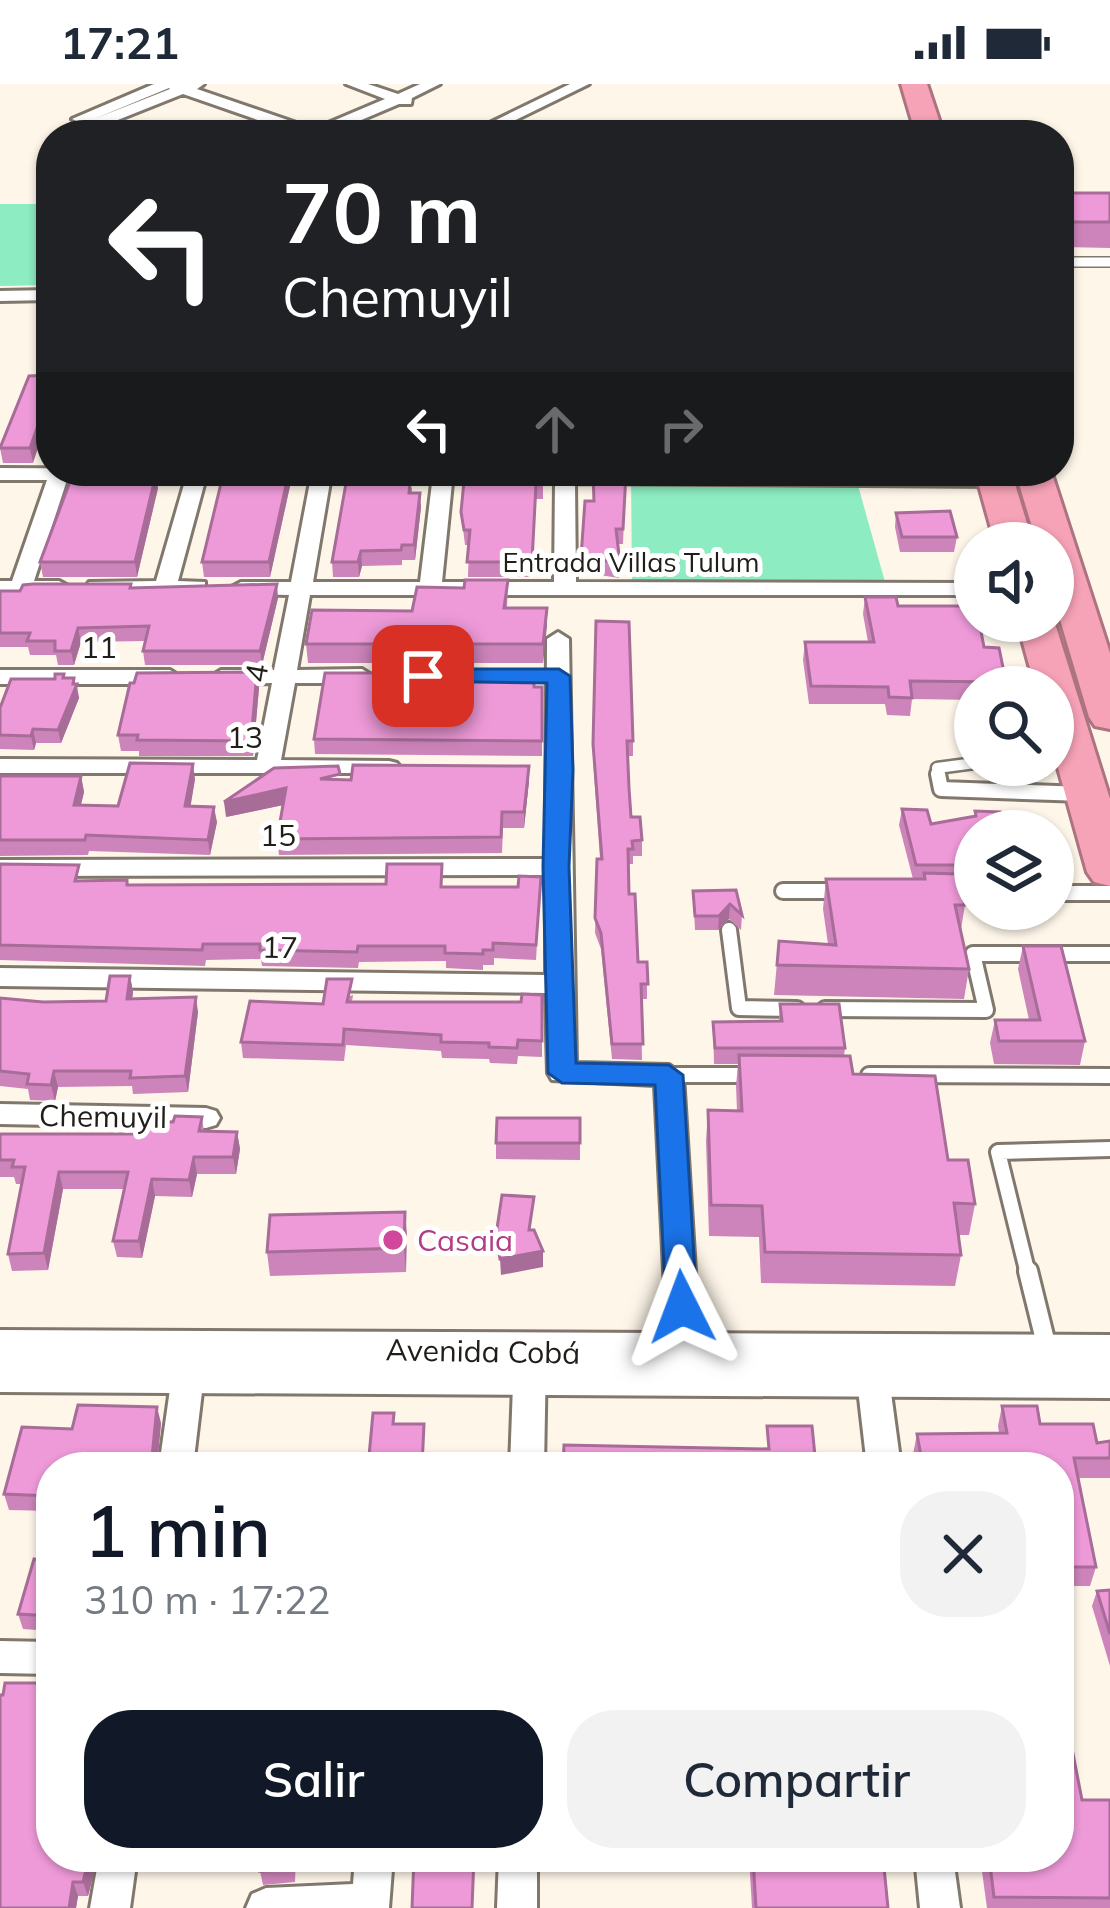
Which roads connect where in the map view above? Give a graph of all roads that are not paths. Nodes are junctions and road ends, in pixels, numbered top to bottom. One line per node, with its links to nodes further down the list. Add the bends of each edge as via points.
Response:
1 (353, 84): 8 (street)
2 (383, 84): 8 (street)
3 (454, 84): 8 (street)
4 (582, 84): 13 (street)
5 (599, 84): 14 (street, via 600,91)
6 (914, 84): 15 (highway)
7 (180, 85): 9 (street); 10 (street); 11 (street)
8 (416, 95): 12 (street)
9 (83, 120)
10 (104, 120)
11 (288, 120)
12 (358, 120)
13 (505, 120)
14 (538, 120)
15 (925, 120)
16 (1074, 262): 17 (lane)
17 (1110, 262)
18 (36, 296): 19 (street)
19 (1, 298)
20 (36, 473): 21 (street)
21 (0, 474)
22 (53, 486): 31 (street)
23 (194, 486): 32 (street)
24 (318, 486): 33 (street, 4)
25 (441, 486): 35 (street)
26 (565, 486): 36 (street)
27 (997, 486): 29 (highway)
28 (1037, 486): 30 (highway)
29 (1008, 522)
30 (1045, 522)
31 (10, 586): 32 (street, Entrada Villas Tulum)
32 (165, 587): 33 (street, Entrada Villas Tulum)
33 (298, 589): 35 (street, Entrada Villas Tulum); 40 (street, 4)
34 (954, 589): 36 (street, Entrada Villas Tulum)
35 (430, 590): 36 (street, Entrada Villas Tulum)
36 (565, 590)
37 (1074, 622): 43 (highway)
38 (558, 640): 49 (street, via 547,676)
39 (1042, 642): 48 (highway)
40 (287, 676): 41 (street, 11); 42 (street, 11); 46 (street, 4)
41 (378, 676)
42 (0, 677)
43 (1110, 717)
44 (0, 766): 46 (street, 13)
45 (954, 766): 48 (lane, via 937,768 940,789)
46 (268, 767): 47 (street, 13)
47 (404, 769)
48 (1091, 810)
49 (556, 867): 50 (street, 15); 60 (street)
50 (0, 868)
51 (782, 891): 52 (lane)
52 (847, 891)
53 (932, 892): 54 (lane)
54 (954, 892)
55 (1074, 893): 56 (lane)
56 (1110, 893)
57 (729, 931): 58 (lane, via 739,1008 986,1010 974,954)
58 (1110, 955)
59 (0, 976): 60 (street, 17)
60 (558, 984): 61 (street, via 562,1073)
61 (669, 1075): 62 (lane); 70 (street)
62 (758, 1075)
63 (848, 1075): 64 (lane)
64 (1110, 1076)
65 (0, 1114): 66 (street, Chemuyil)
66 (206, 1118)
67 (1110, 1149): 71 (lane, via 998,1152)
68 (0, 1347): 72 (main road, Avenida Cobá, via 196,1345)
69 (1110, 1352): 71 (main road, Avenida Cobá)
70 (684, 1353): 72 (main road, Avenida Cobá); 73 (main road, Avenida Cobá)
71 (1048, 1353): 73 (main road, Avenida Cobá)
72 (530, 1365): 73 (main road, Avenida Cobá); 75 (main road, Avenida Cobá); 78 (street)
73 (872, 1368): 76 (main road, Avenida Cobá); 79 (street)
74 (0, 1375): 75 (main road, Avenida Cobá)
75 (188, 1375): 77 (street)
76 (1110, 1381)
77 (178, 1452)
78 (527, 1452)
79 (882, 1452)
80 (0, 1657): 81 (street)
81 (36, 1658)
82 (116, 1872): 86 (street)
83 (373, 1872): 87 (street, via 372,1901)
84 (518, 1872): 88 (street)
85 (936, 1872): 89 (street)
86 (110, 1908)
87 (266, 1908)
88 (517, 1908)
89 (940, 1908)

